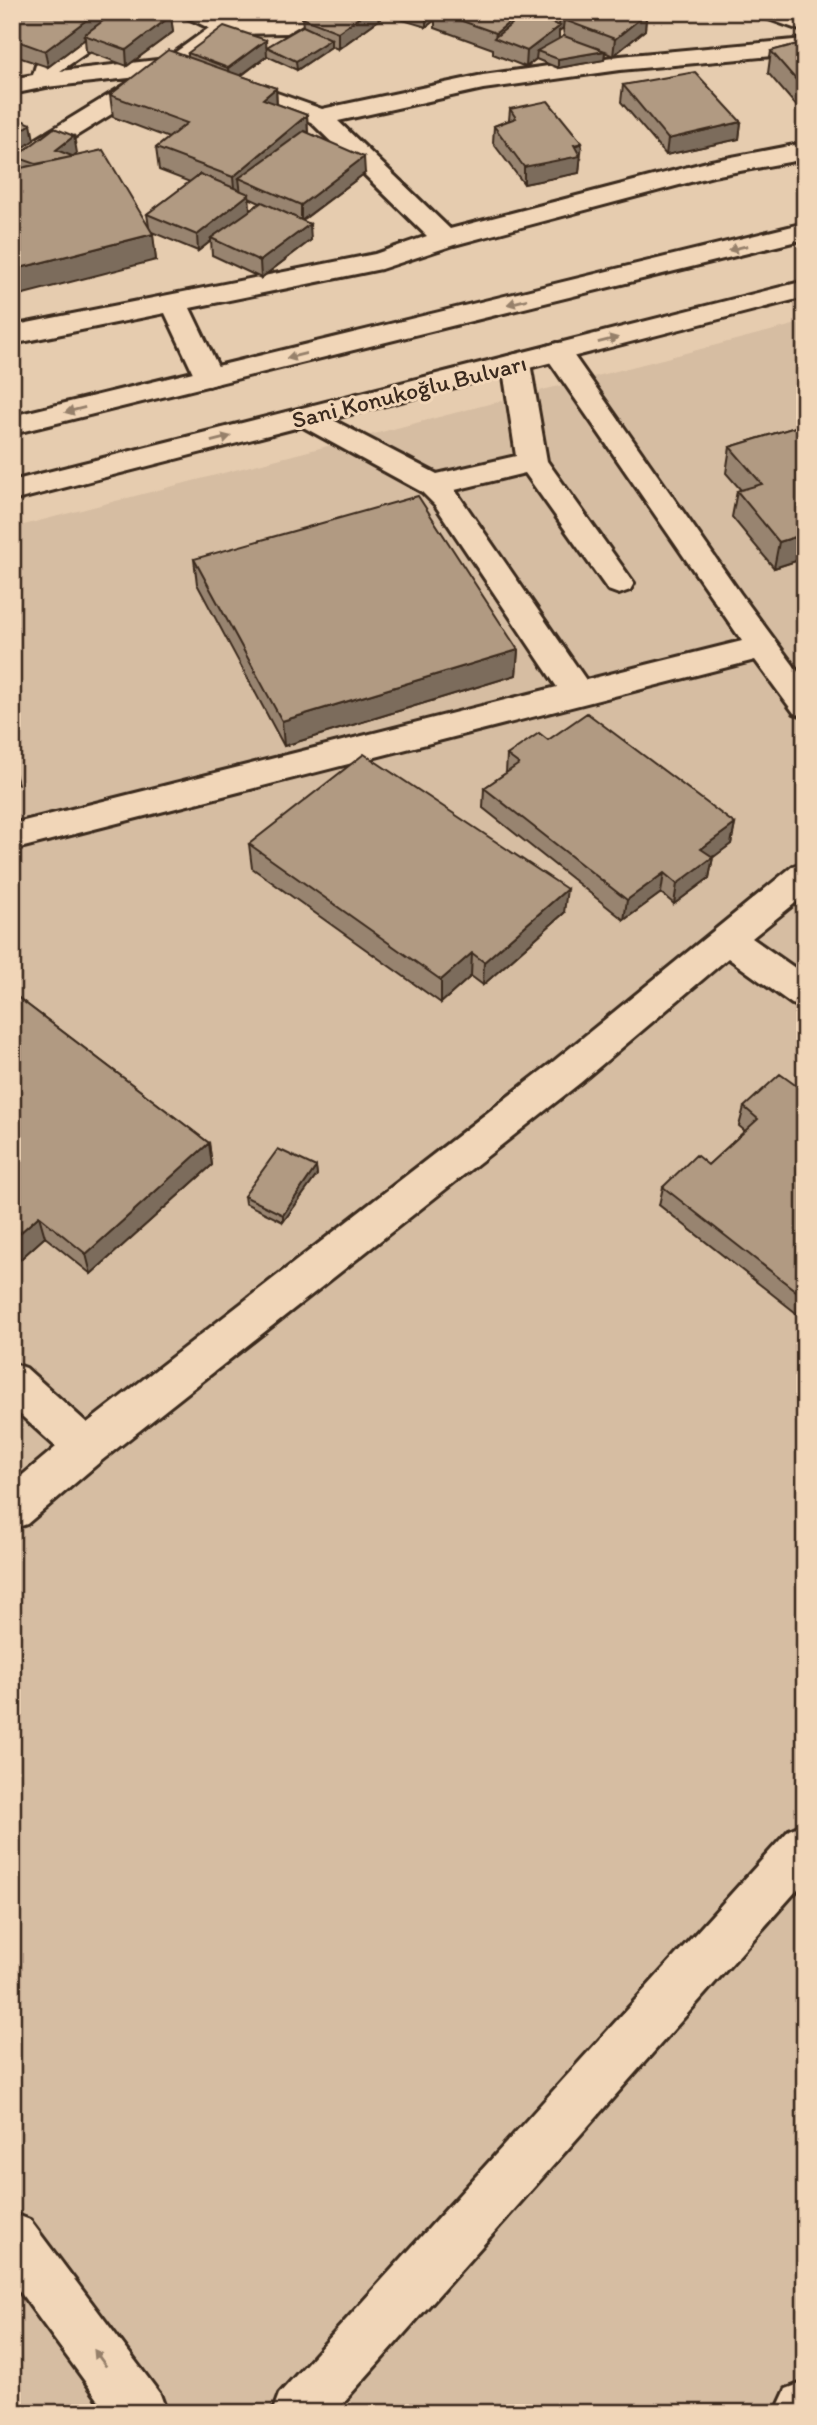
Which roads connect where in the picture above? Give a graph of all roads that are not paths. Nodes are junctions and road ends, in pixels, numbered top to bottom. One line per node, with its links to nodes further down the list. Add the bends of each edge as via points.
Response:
1 (134, 12): 12 (main road)
2 (194, 12): 6 (main road)
3 (306, 12): 6 (main road, via 278,29)
4 (771, 12): 5 (main road)
5 (805, 25)
6 (226, 27): 11 (main road)
7 (805, 46): 10 (main road)
8 (582, 48): 10 (main road)
9 (12, 60): 12 (main road)
10 (620, 63): 14 (main road, via 483,82)
11 (174, 65): 12 (main road); 14 (main road); 16 (main road)
12 (46, 75): 13 (main road)
13 (12, 87)
14 (320, 117): 18 (main road)
15 (805, 150): 18 (main road, via 711,169)
16 (12, 165)
17 (805, 231): 24 (main road, one-way to 24)
18 (445, 239): 20 (main road, via 381,261)
19 (805, 289): 22 (main road, Sani Konukoğlu Bulvarı, one-way to 19)
20 (174, 303): 21 (main road); 24 (main road)
21 (12, 335)
22 (557, 352): 23 (main road, Sani Konukoğlu Bulvarı); 33 (main road)
23 (516, 363): 25 (main road, Sani Konukoğlu Bulvarı); 28 (main road)
24 (209, 377): 26 (main road, one-way to 26)
25 (306, 417): 27 (main road, Sani Konukoğlu Bulvarı, one-way to 25); 29 (main road)
26 (20, 423)
27 (184, 449): 30 (main road, Sani Konukoğlu Bulvarı); 31 (main road)
28 (532, 462): 29 (main road); 32 (main road)
29 (433, 485): 34 (main road)
30 (12, 491)
31 (12, 500)
32 (619, 583)
33 (762, 647): 34 (main road); 35 (main road)
34 (578, 694): 36 (main road)
35 (805, 705)
36 (12, 836)
37 (805, 875): 38 (main road)
38 (727, 939): 39 (main road); 41 (main road, via 567,1072)
39 (805, 994)
40 (12, 1381): 41 (main road)
41 (86, 1448): 42 (main road)
42 (12, 1510)
43 (805, 1846): 47 (main road)
44 (12, 2238): 46 (main road, one-way to 44)
45 (805, 2408): 48 (main road)
46 (141, 2413)
47 (298, 2413)
48 (801, 2413)

